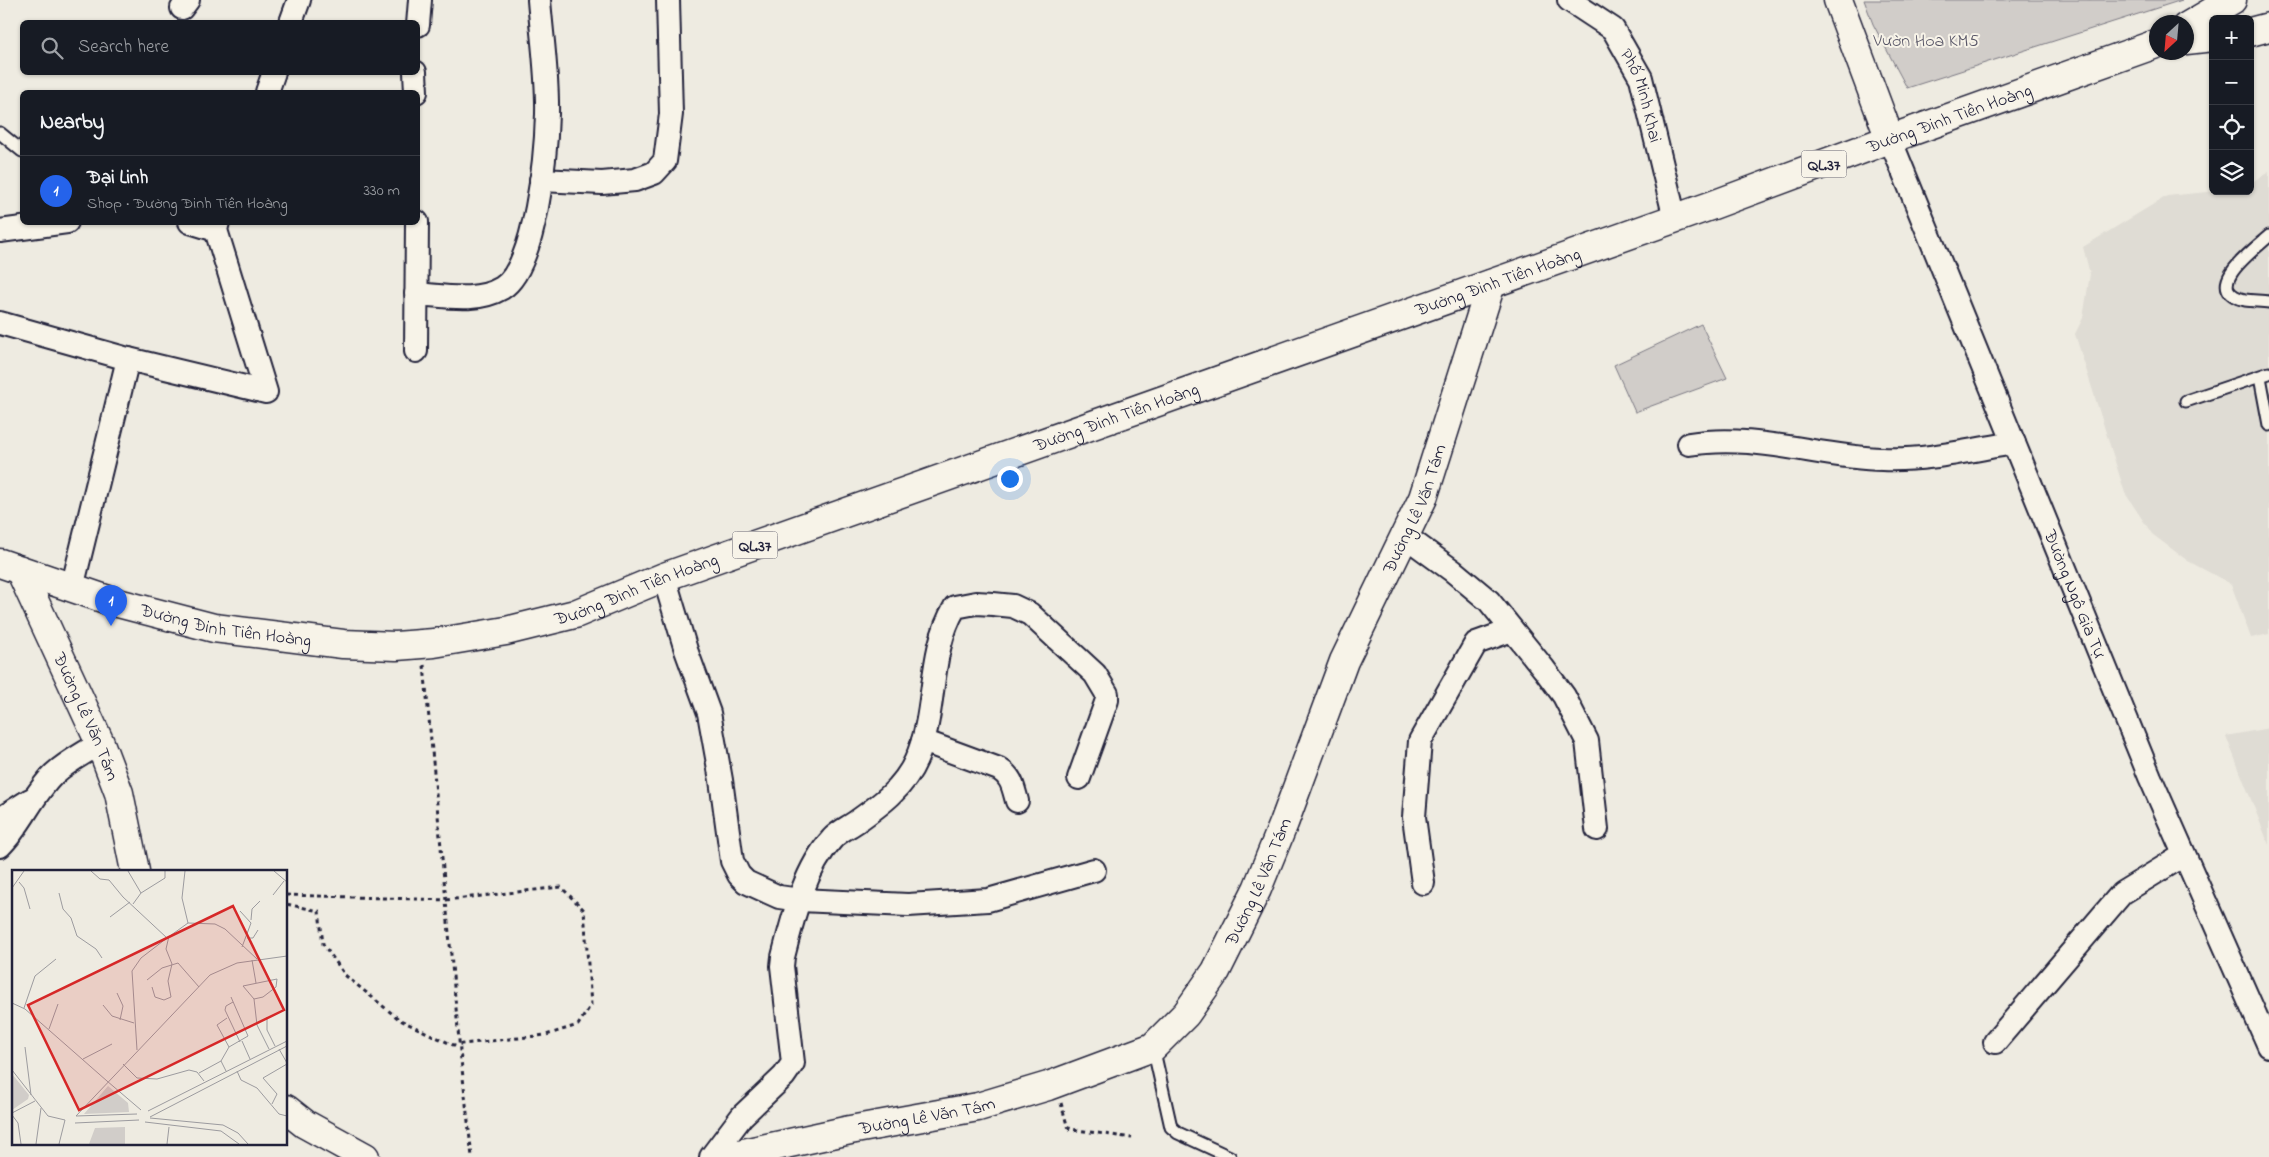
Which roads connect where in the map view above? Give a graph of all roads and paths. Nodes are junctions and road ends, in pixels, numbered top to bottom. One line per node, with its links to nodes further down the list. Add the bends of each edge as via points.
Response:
1 (299, 0): 8 (street)
2 (420, 0): 9 (street)
3 (539, 0): 23 (street, via 547,114)
4 (668, 0): 23 (street, via 671,114 665,161 654,173 636,180 602,183)
5 (1569, 0): 24 (street, Phố Minh Khai, via 1613,29 1642,78)
6 (1838, 0): 21 (main road)
7 (2232, 0): 10 (main road)
8 (292, 20)
9 (418, 20)
10 (2194, 22)
11 (2269, 27): 12 (main road)
12 (2254, 31)
13 (2209, 37): 14 (main road)
14 (2194, 39)
15 (2149, 46): 21 (main road, Đường Đinh Tiên Hoàng / QL.37)
16 (273, 75): 18 (street)
17 (416, 75): 19 (street)
18 (268, 90)
19 (416, 90)
20 (0, 133): 22 (lane)
21 (1890, 139): 24 (main road, Đường Đinh Tiên Hoàng / QL.37); 39 (street, Đường Ngô Gia Tự)
22 (20, 149)
23 (541, 180): 31 (street, via 526,252 513,278 503,288 476,298)
24 (1675, 219): 30 (main road, Đường Đinh Tiên Hoàng / QL.37)
25 (45, 225): 28 (street)
26 (417, 225): 31 (street)
27 (217, 226): 35 (street, via 266,392)
28 (0, 231)
29 (2269, 236): 32 (lane, via 2228,277 2228,286 2234,295 2245,300)
30 (1491, 284): 41 (main road, Đường Lê Văn Tám, via 1423,498); 43 (main road, Đường Đinh Tiên Hoàng / QL.37)
31 (416, 294): 34 (street)
32 (2269, 302)
33 (0, 323): 35 (street)
34 (416, 351)
35 (128, 359): 44 (street)
36 (2265, 375): 37 (lane); 38 (lane)
37 (2186, 401)
38 (2269, 425)
39 (2014, 443): 40 (street, via 1918,458 1882,459 1746,441 1710,440); 55 (street, Đường Ngô Gia Tự)
40 (1689, 444)
41 (1404, 536): 45 (street, via 1489,601); 66 (main road, Đường Lê Văn Tám, via 1344,661 1257,889 1216,972 1186,1014)
42 (10, 567): 44 (main road, Đường Đinh Tiên Hoàng / QL.37); 48 (main road, Đường Lê Văn Tám)
43 (664, 577): 46 (main road, Đường Đinh Tiên Hoàng / QL.37, via 575,614 506,631); 61 (street, via 709,712 735,868 746,882 764,891)
44 (72, 588): 46 (main road, Đường Đinh Tiên Hoàng / QL.37, via 214,628 343,644)
45 (1512, 630): 53 (street, via 1564,696 1588,741); 58 (street, via 1476,644 1420,742 1414,817)
46 (422, 644): 60 (path)
47 (923, 741): 49 (street, via 942,631 955,607 976,603 1013,606 1030,614 1088,667 1107,694); 51 (street, via 1007,774); 61 (street, via 916,762 885,802 833,838 822,853)
48 (100, 744): 50 (street, via 54,774); 56 (main road, Đường Lê Văn Tám, via 119,793)
49 (1079, 778)
50 (37, 795): 52 (street); 54 (street, via 22,821)
51 (1017, 801)
52 (0, 819)
53 (1597, 829)
54 (0, 846)
55 (2184, 855): 63 (street, via 2122,893); 65 (street, Đường Ngô Gia Tự)
56 (135, 870)
57 (1094, 870): 61 (street, via 980,901 908,905)
58 (1423, 883)
59 (288, 895): 60 (path)
60 (446, 900): 64 (path); 64 (path, via 561,887 584,910 591,1005 578,1025 546,1035)
61 (800, 900): 70 (street, via 782,966 793,1063 784,1076 742,1116)
62 (288, 904): 64 (path, via 319,911 323,944 346,976 400,1020 453,1045)
63 (1995, 1042)
64 (459, 1044): 72 (path)
65 (2269, 1046)
66 (1153, 1047): 67 (main road, Đường Lê Văn Tám); 73 (lane, via 1171,1127)
67 (1056, 1083): 69 (path, via 1070,1129); 70 (main road, Đường Lê Văn Tám, via 978,1107)
68 (288, 1111): 71 (main road, via 305,1124)
69 (1132, 1138)
70 (727, 1156)
71 (365, 1157)
72 (472, 1157)
73 (1230, 1157)

